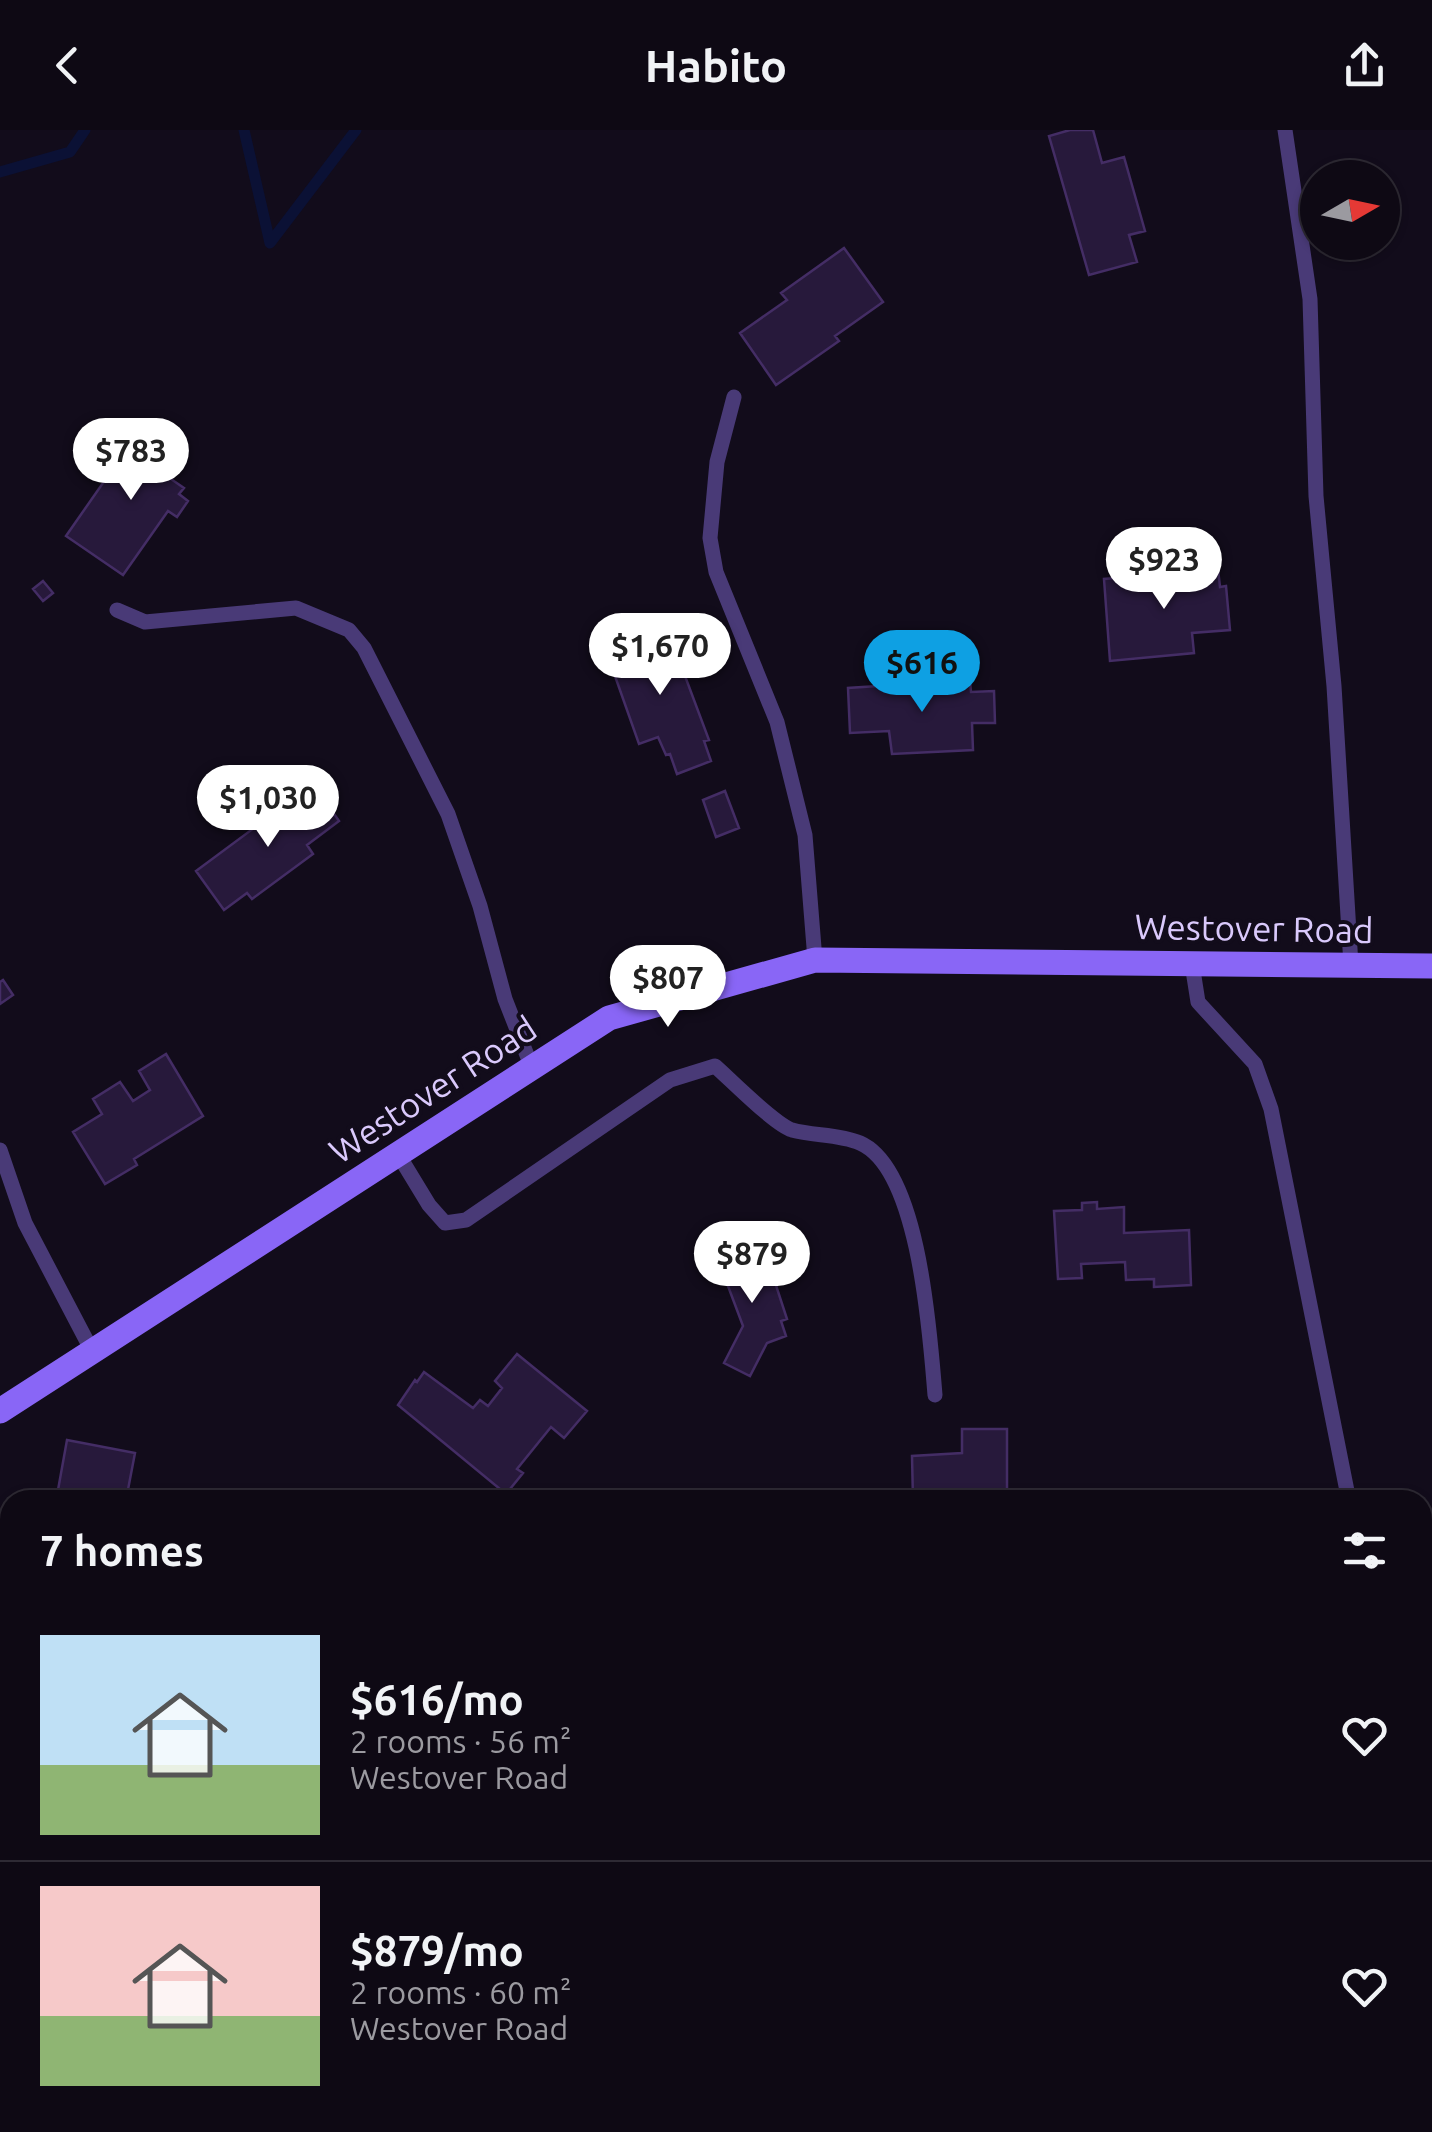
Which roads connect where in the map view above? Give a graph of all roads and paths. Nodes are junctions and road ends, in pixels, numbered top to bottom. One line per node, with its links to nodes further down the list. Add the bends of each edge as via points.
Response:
1 (1284, 130): 6 (lane, via 1310,299 1316,496)
2 (734, 397): 4 (lane, via 717,462 710,538 716,572 777,722 805,835)
3 (117, 610): 8 (lane, via 145,622 296,608 349,630 448,814)
4 (814, 960): 5 (street, Westover Road); 8 (street, Westover Road, via 609,1018)
5 (1192, 964): 6 (street, Westover Road); 14 (lane, via 1198,1002 1255,1064 1270,1109)
6 (1351, 965): 7 (street, Westover Road)
7 (1432, 966)
8 (532, 1068): 10 (street, Westover Road)
9 (0, 1150): 11 (lane, via 26,1223)
10 (398, 1154): 11 (street, Westover Road); 12 (lane, via 445,1224 466,1220 670,1080 715,1066 787,1129 861,1143 881,1160 906,1208 926,1293)
11 (92, 1352): 13 (street, Westover Road)
12 (935, 1395)
13 (0, 1411)
14 (1347, 1490)

